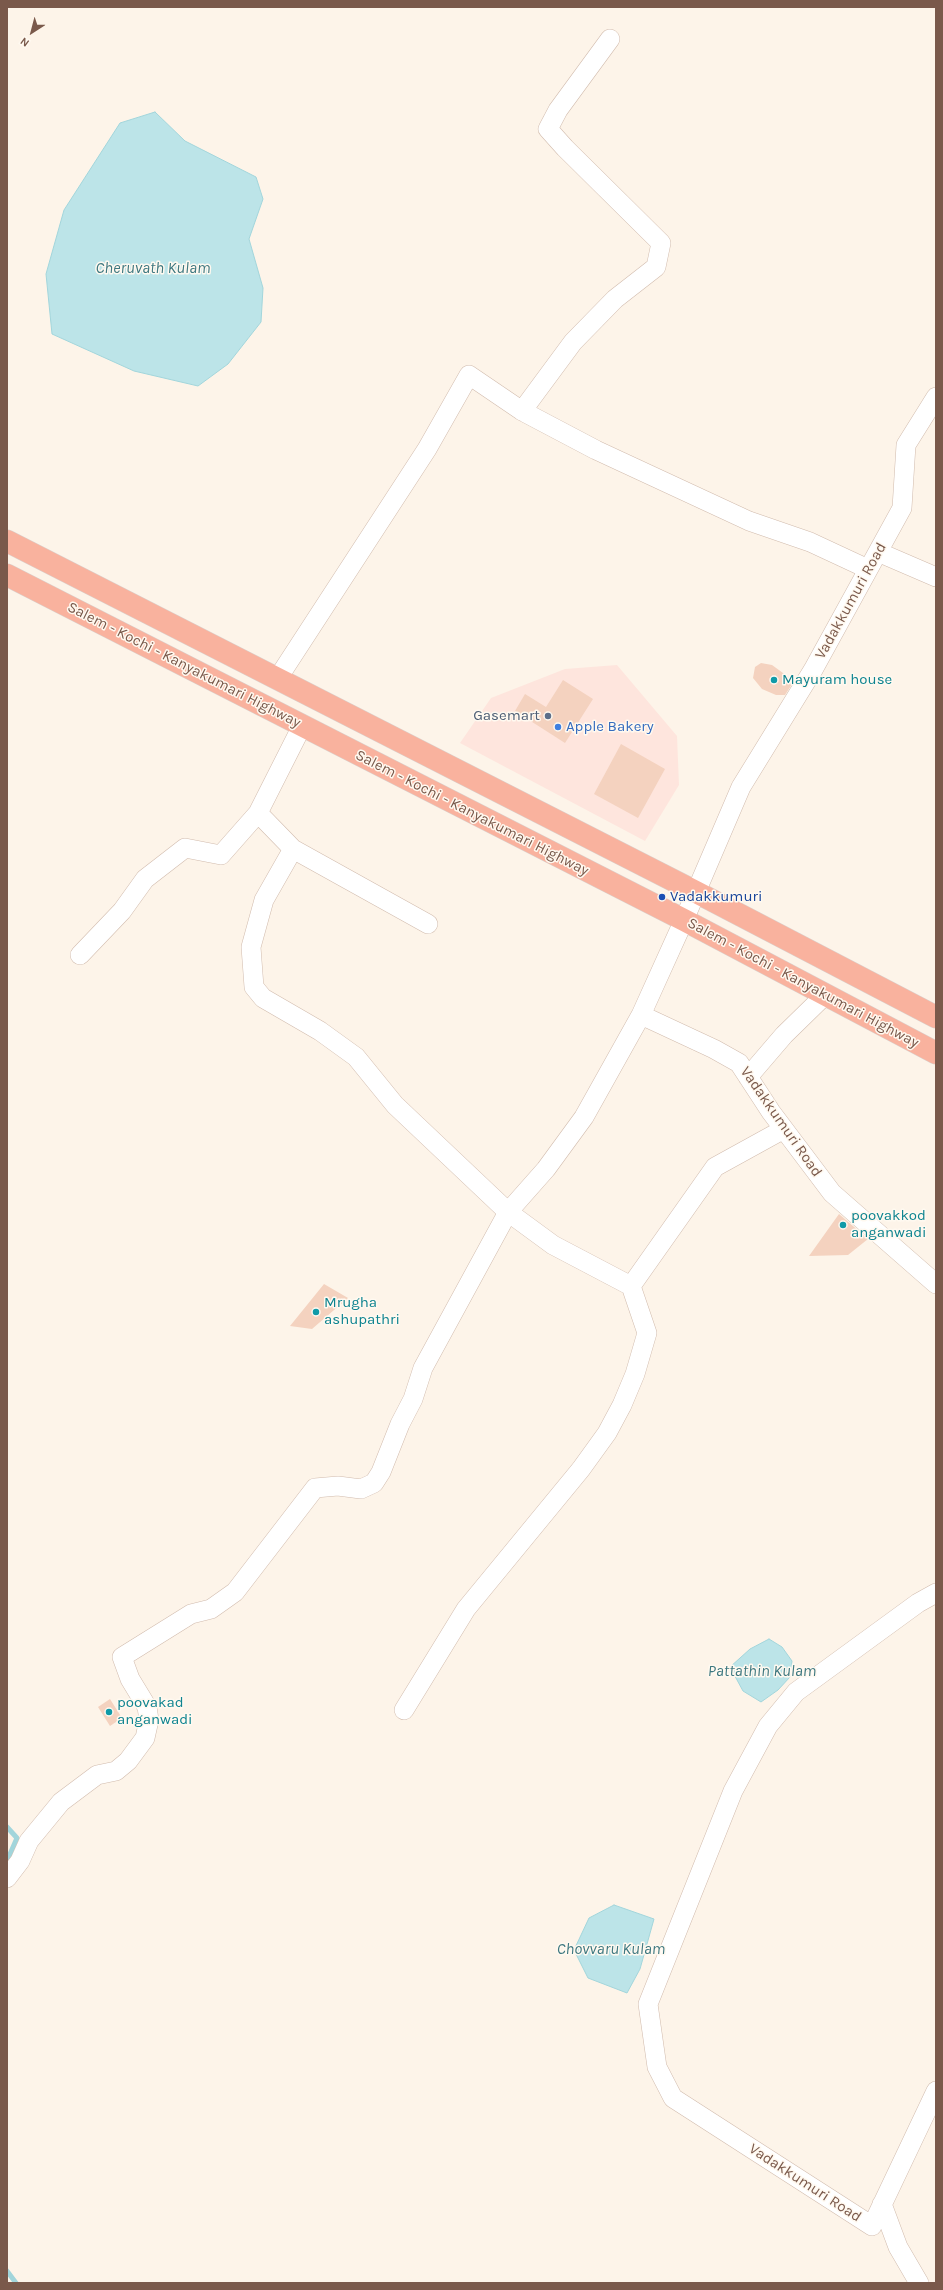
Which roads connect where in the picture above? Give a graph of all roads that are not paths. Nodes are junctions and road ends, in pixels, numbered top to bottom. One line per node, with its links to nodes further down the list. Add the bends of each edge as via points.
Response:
1 (610, 39): 3 (street, via 558,110 548,129 661,244 656,267 615,299 573,342)
2 (936, 397): 5 (street, Vadakkumuri Road, via 906,445 902,508)
3 (522, 411): 6 (street, via 596,450 749,521 810,542); 9 (street, via 470,375 427,449)
4 (7, 541): 9 (highway, Salem - Kochi - Kanyakumari Highway)
5 (878, 552): 6 (street, Vadakkumuri Road); 8 (street)
6 (868, 570): 13 (street, Vadakkumuri Road, via 813,670 740,787)
7 (7, 576): 10 (highway, Salem - Kochi - Kanyakumari Highway)
8 (936, 578)
9 (278, 678): 13 (highway, Salem - Kochi - Kanyakumari Highway)
10 (302, 726): 11 (street); 14 (highway, Salem - Kochi - Kanyakumari Highway)
11 (258, 813): 12 (street); 16 (street, via 221,855 185,848 145,879 122,911)
12 (293, 849): 15 (street); 23 (street, via 264,900 251,946 254,987 263,998 320,1031 356,1057 395,1105)
13 (696, 892): 14 (street, Vadakkumuri Road); 19 (highway, Salem - Kochi - Kanyakumari Highway)
14 (684, 920): 17 (highway, Salem - Kochi - Kanyakumari Highway); 18 (street, Vadakkumuri Road)
15 (428, 924)
16 (80, 955)
17 (826, 994): 20 (highway, Salem - Kochi - Kanyakumari Highway); 21 (street, via 784,1035)
18 (641, 1015): 21 (street, Vadakkumuri Road, via 733,1059 739,1063); 23 (street, via 584,1117 546,1169)
19 (936, 1017)
20 (936, 1054)
21 (748, 1077): 22 (street, Vadakkumuri Road)
22 (784, 1129): 24 (street, Vadakkumuri Road, via 832,1193); 25 (street, via 715,1168)
23 (508, 1212): 25 (street, via 553,1245); 28 (street, via 423,1368 413,1400 374,1483 361,1489 338,1486 315,1488 235,1592 211,1609 191,1614 122,1657 130,1679 146,1707 149,1720 145,1738 128,1761 116,1771 97,1775 61,1802 29,1841 20,1861)
24 (936, 1284)
25 (631, 1286): 27 (street, via 647,1333 635,1374 622,1405 607,1433 581,1469 466,1609)
26 (936, 1593): 30 (street, Vadakkumuri Road, via 918,1603 796,1692 768,1726 734,1791 648,2004 657,2067 673,2098 872,2226)
27 (404, 1710)
28 (7, 1878)
29 (936, 2091): 30 (street, Vadakkumuri Road)
30 (882, 2204): 31 (street, via 898,2247)
31 (919, 2283)

